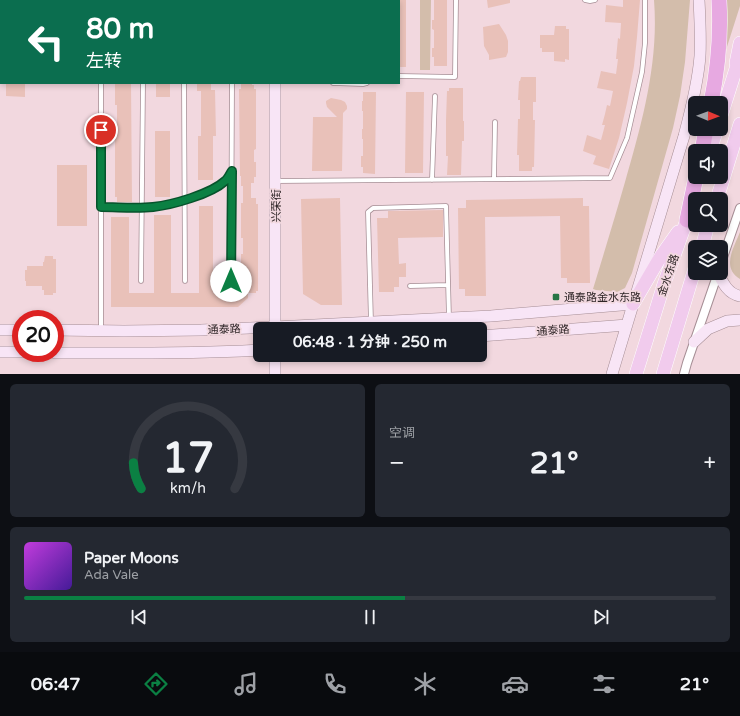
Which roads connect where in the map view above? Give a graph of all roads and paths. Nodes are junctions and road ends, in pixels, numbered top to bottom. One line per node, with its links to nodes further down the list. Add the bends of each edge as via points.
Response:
1 (456, 0): 9 (lane, via 455,77)
2 (585, 0): 3 (lane)
3 (595, 0)
4 (645, 0): 23 (lane, via 642,72 627,138 610,178)
5 (699, 0): 45 (street, via 700,58 694,98)
6 (719, 0): 17 (highway, via 717,67)
7 (740, 43): 10 (main road)
8 (740, 56): 10 (main road)
9 (400, 76)
10 (734, 77): 18 (main road)
11 (101, 84): 31 (lane)
12 (143, 84): 32 (lane)
13 (184, 84): 30 (lane)
14 (232, 84): 22 (lane)
15 (275, 84): 25 (street, 兴荣街)
16 (434, 96): 24 (lane)
17 (713, 96)
18 (728, 96)
19 (495, 122): 23 (lane)
20 (740, 124): 28 (main road)
21 (740, 148): 29 (main road)
22 (232, 171): 30 (lane, via 227,180 218,186); 41 (lane)
23 (494, 179): 24 (lane)
24 (432, 180): 25 (lane)
25 (276, 181): 48 (street, 兴荣街)
26 (695, 184): 34 (highway)
27 (700, 184): 34 (main road, 金水东路)
28 (720, 192)
29 (721, 192)
30 (185, 200): 32 (lane, via 165,206); 36 (lane)
31 (101, 207): 32 (lane); 55 (lane)
32 (142, 208): 40 (lane)
33 (740, 208): 35 (street)
34 (687, 220): 45 (main road, via 661,256); 65 (main road, 金水东路)
35 (728, 243)
36 (185, 280)
37 (691, 280): 66 (main road)
38 (716, 280): 57 (street)
39 (722, 280): 44 (street, via 734,295)
40 (142, 281)
41 (231, 281)
42 (448, 285): 43 (lane); 46 (lane); 49 (lane, via 446,206 373,208 368,212)
43 (410, 286)
44 (740, 296)
45 (633, 304): 46 (street, 通泰路); 50 (street)
46 (449, 318): 49 (street, 通泰路)
47 (740, 320): 57 (street, via 727,321 708,329)
48 (275, 322)
49 (371, 322)
50 (627, 325): 56 (street, 通泰路); 64 (street)
51 (253, 329): 55 (street, 通泰路)
52 (0, 330): 53 (street)
53 (12, 330)
54 (64, 330): 55 (street, 通泰路)
55 (101, 331)
56 (487, 335)
57 (694, 342): 67 (street)
58 (253, 350): 61 (street, 通泰路)
59 (0, 352): 60 (street)
60 (12, 352)
61 (64, 353)
62 (275, 362): 63 (street)
63 (275, 374)
64 (612, 374)
65 (636, 374)
66 (664, 374)
67 (684, 374)

